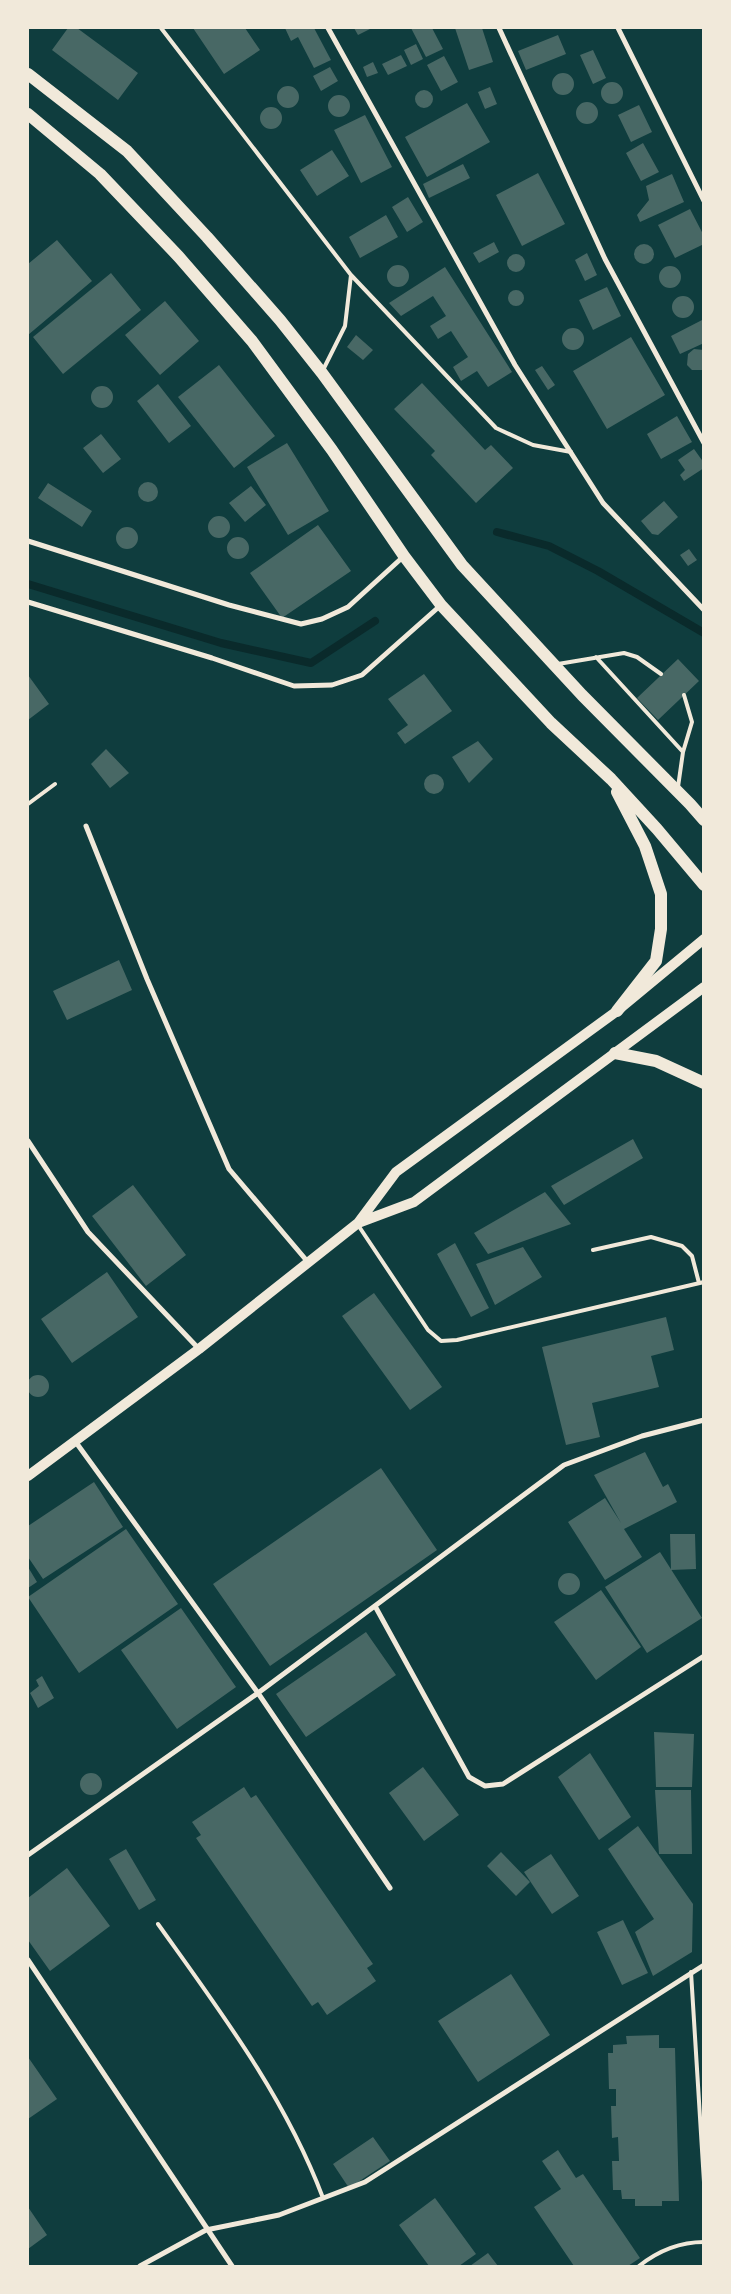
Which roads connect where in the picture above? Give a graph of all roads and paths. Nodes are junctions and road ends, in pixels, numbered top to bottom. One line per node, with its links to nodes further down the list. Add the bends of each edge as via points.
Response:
1 (161, 28): 8 (lane)
2 (328, 28): 11 (street, via 515,365)
3 (499, 28): 10 (street, via 605,259)
4 (618, 28): 7 (street)
5 (28, 74): 9 (main road, via 127,151 274,314)
6 (28, 114): 13 (main road, via 100,174 179,257 252,341)
7 (704, 201)
8 (351, 275): 9 (lane, via 345,326); 11 (lane, via 496,428 534,445)
9 (322, 373): 18 (main road, via 462,565)
10 (704, 443)
11 (571, 452): 16 (street, via 603,503)
12 (28, 541): 13 (street, via 229,605 301,624 322,620 348,607)
13 (404, 556): 15 (main road)
14 (28, 602): 15 (street, via 294,686 332,685 362,675)
15 (441, 605): 22 (main road, via 551,723)
16 (704, 610)
17 (596, 658): 18 (lane); 19 (lane, via 624,653 637,656); 21 (lane)
18 (554, 665): 24 (main road)
19 (661, 674)
20 (684, 696): 21 (lane, via 692,722)
21 (684, 752): 24 (lane)
22 (610, 778): 30 (main road); 33 (main road, via 645,846 661,894 661,929 656,961)
23 (55, 784): 25 (lane)
24 (678, 791): 26 (main road)
25 (28, 804)
26 (690, 804): 27 (main road); 28 (main road)
27 (704, 812)
28 (704, 820)
29 (86, 826): 39 (street, via 147,979 229,1169)
30 (704, 885)
31 (704, 940): 33 (main road)
32 (704, 987): 34 (main road)
33 (617, 1010): 37 (main road, via 396,1172)
34 (615, 1053): 35 (main road, via 656,1061); 37 (main road, via 414,1202)
35 (704, 1083)
36 (28, 1142): 41 (street, via 88,1232)
37 (358, 1224): 39 (main road); 40 (lane, via 428,1330 441,1341 457,1340)
38 (593, 1250): 40 (lane, via 651,1237 682,1246 692,1256)
39 (307, 1262): 41 (main road)
40 (701, 1283)
41 (199, 1349): 43 (main road)
42 (704, 1420): 45 (street, via 642,1436 564,1465)
43 (74, 1440): 44 (main road); 47 (street)
44 (28, 1475)
45 (375, 1606): 46 (street, via 468,1778 485,1786 503,1784); 47 (street)
46 (704, 1656)
47 (258, 1692): 48 (street); 49 (street)
48 (28, 1855)
49 (390, 1888)
50 (158, 1924): 55 (lane, via 248,2050 308,2157)
51 (28, 1960): 56 (street)
52 (704, 1964): 53 (street)
53 (691, 1972): 54 (lane); 55 (street, via 365,2182)
54 (704, 2182)
55 (324, 2198): 56 (street, via 279,2215)
56 (206, 2230): 58 (street); 59 (street)
57 (704, 2242): 60 (lane, via 670,2247)
58 (140, 2266)
59 (232, 2266)
60 (639, 2266)

